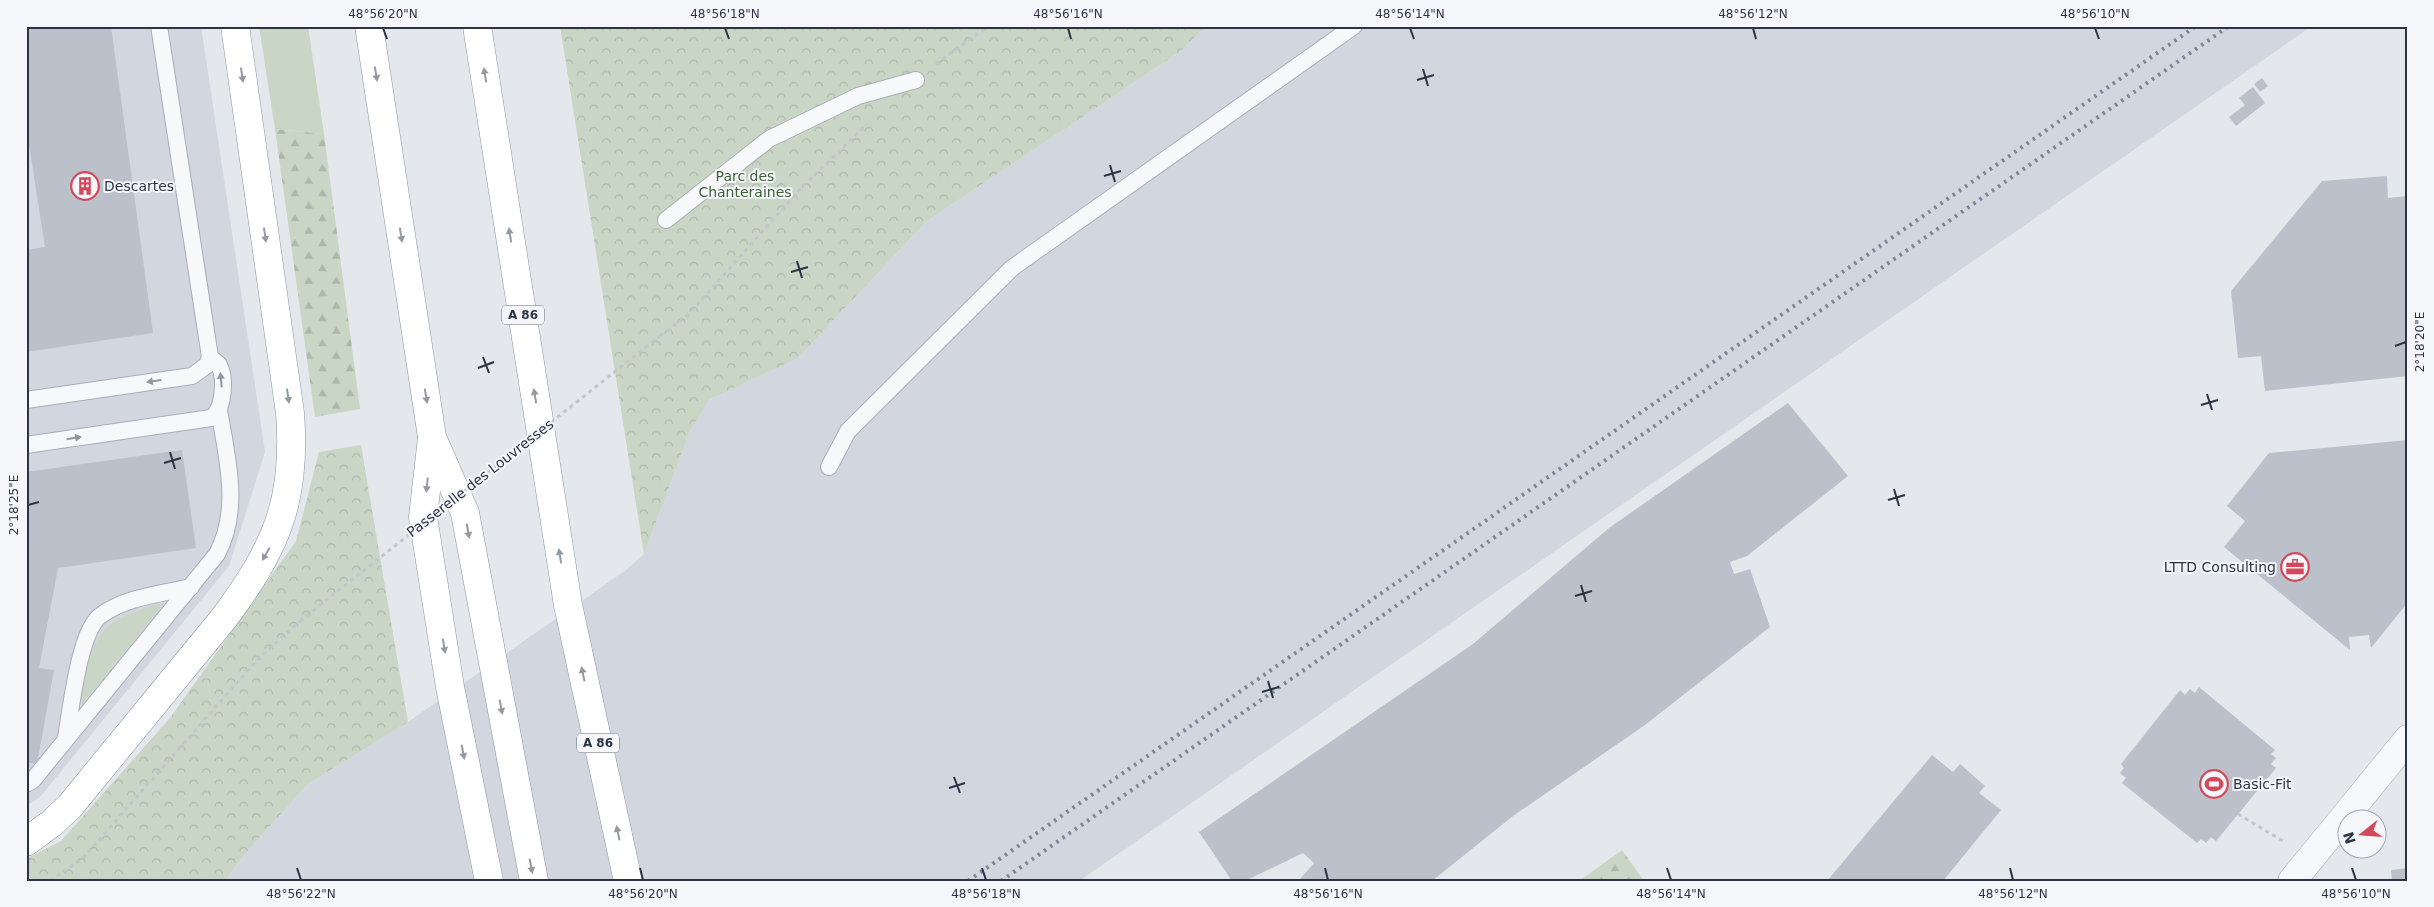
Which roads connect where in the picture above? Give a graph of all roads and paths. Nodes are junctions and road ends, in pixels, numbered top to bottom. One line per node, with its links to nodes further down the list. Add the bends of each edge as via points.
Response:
1 (159, 26): 9 (lane)
2 (235, 26): 20 (highway, one-way to 20, via 290,413 292,467 285,511 274,542 224,618 70,806)
3 (369, 26): 12 (highway, one-way to 12)
4 (477, 26): 25 (highway, A 86, one-way to 4, via 568,605)
5 (1354, 26): 14 (lane, via 1012,268 848,431)
6 (916, 80): 8 (lane, via 858,96 769,138)
7 (869, 121): 22 (path, Passerelle des Louvresses, bridge, via 801,188 688,315 300,621 257,660 83,858)
8 (666, 220)
9 (210, 357): 10 (lane, one-way to 10, via 207,365 192,376); 11 (lane, one-way to 9, via 222,380 219,365)
10 (26, 400)
11 (219, 410): 13 (lane, one-way to 11, via 211,418); 15 (lane, via 231,483 228,522 217,554)
12 (432, 437): 23 (highway, one-way to 23, via 423,517 450,687); 24 (highway, one-way to 24, via 465,513)
13 (26, 446)
14 (829, 467)
15 (191, 587): 16 (lane); 16 (lane, via 119,605 98,618 84,642)
16 (66, 739): 18 (lane, via 33,780)
17 (2408, 739): 21 (street)
18 (26, 784)
19 (2238, 814): 21 (path, via 2286,843)
20 (26, 842)
21 (2301, 871)
22 (50, 881)
23 (488, 881)
24 (534, 881)
25 (628, 881)

